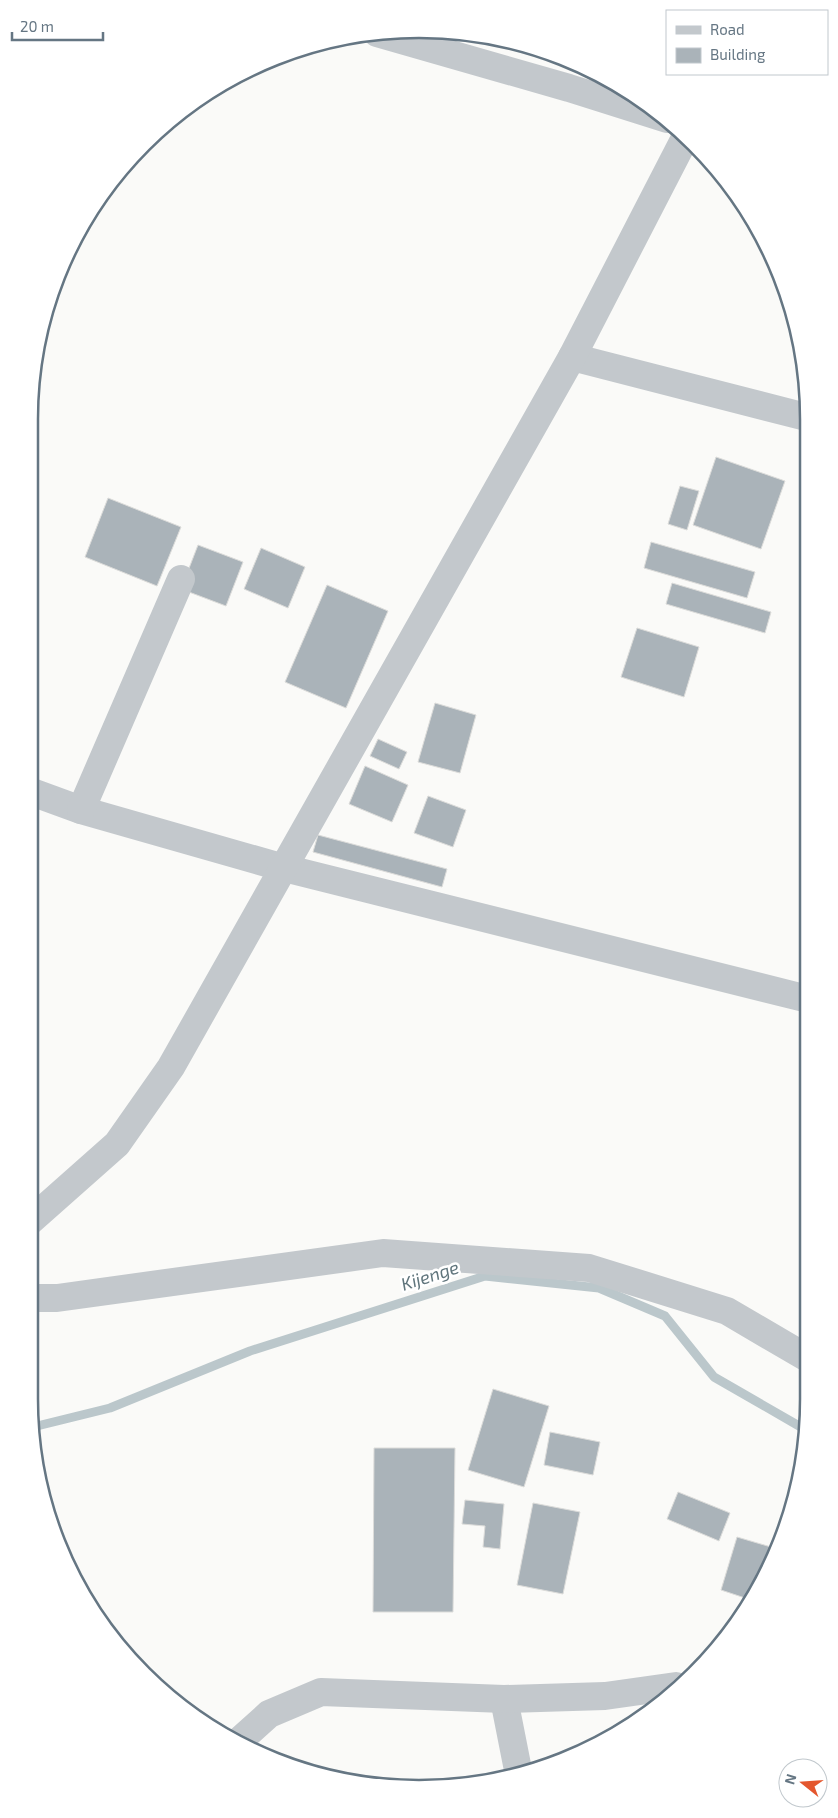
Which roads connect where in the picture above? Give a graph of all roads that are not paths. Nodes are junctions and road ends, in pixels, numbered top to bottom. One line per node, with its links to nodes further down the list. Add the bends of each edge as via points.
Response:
1 (394, 38): 2 (street)
2 (648, 114)
3 (682, 143): 4 (street)
4 (572, 356): 5 (street); 9 (street)
5 (800, 415)
6 (181, 579): 8 (street)
7 (38, 795): 8 (street)
8 (81, 810): 9 (street)
9 (284, 868): 10 (street); 11 (street, via 171,1067 117,1144)
10 (800, 997)
11 (38, 1214)
12 (38, 1298): 13 (street, via 384,1253 589,1268 727,1311)
13 (800, 1354)
14 (670, 1687): 15 (street, via 605,1696)
15 (504, 1699): 16 (street, via 321,1692 270,1714); 17 (street)
16 (243, 1737)
17 (518, 1768)

